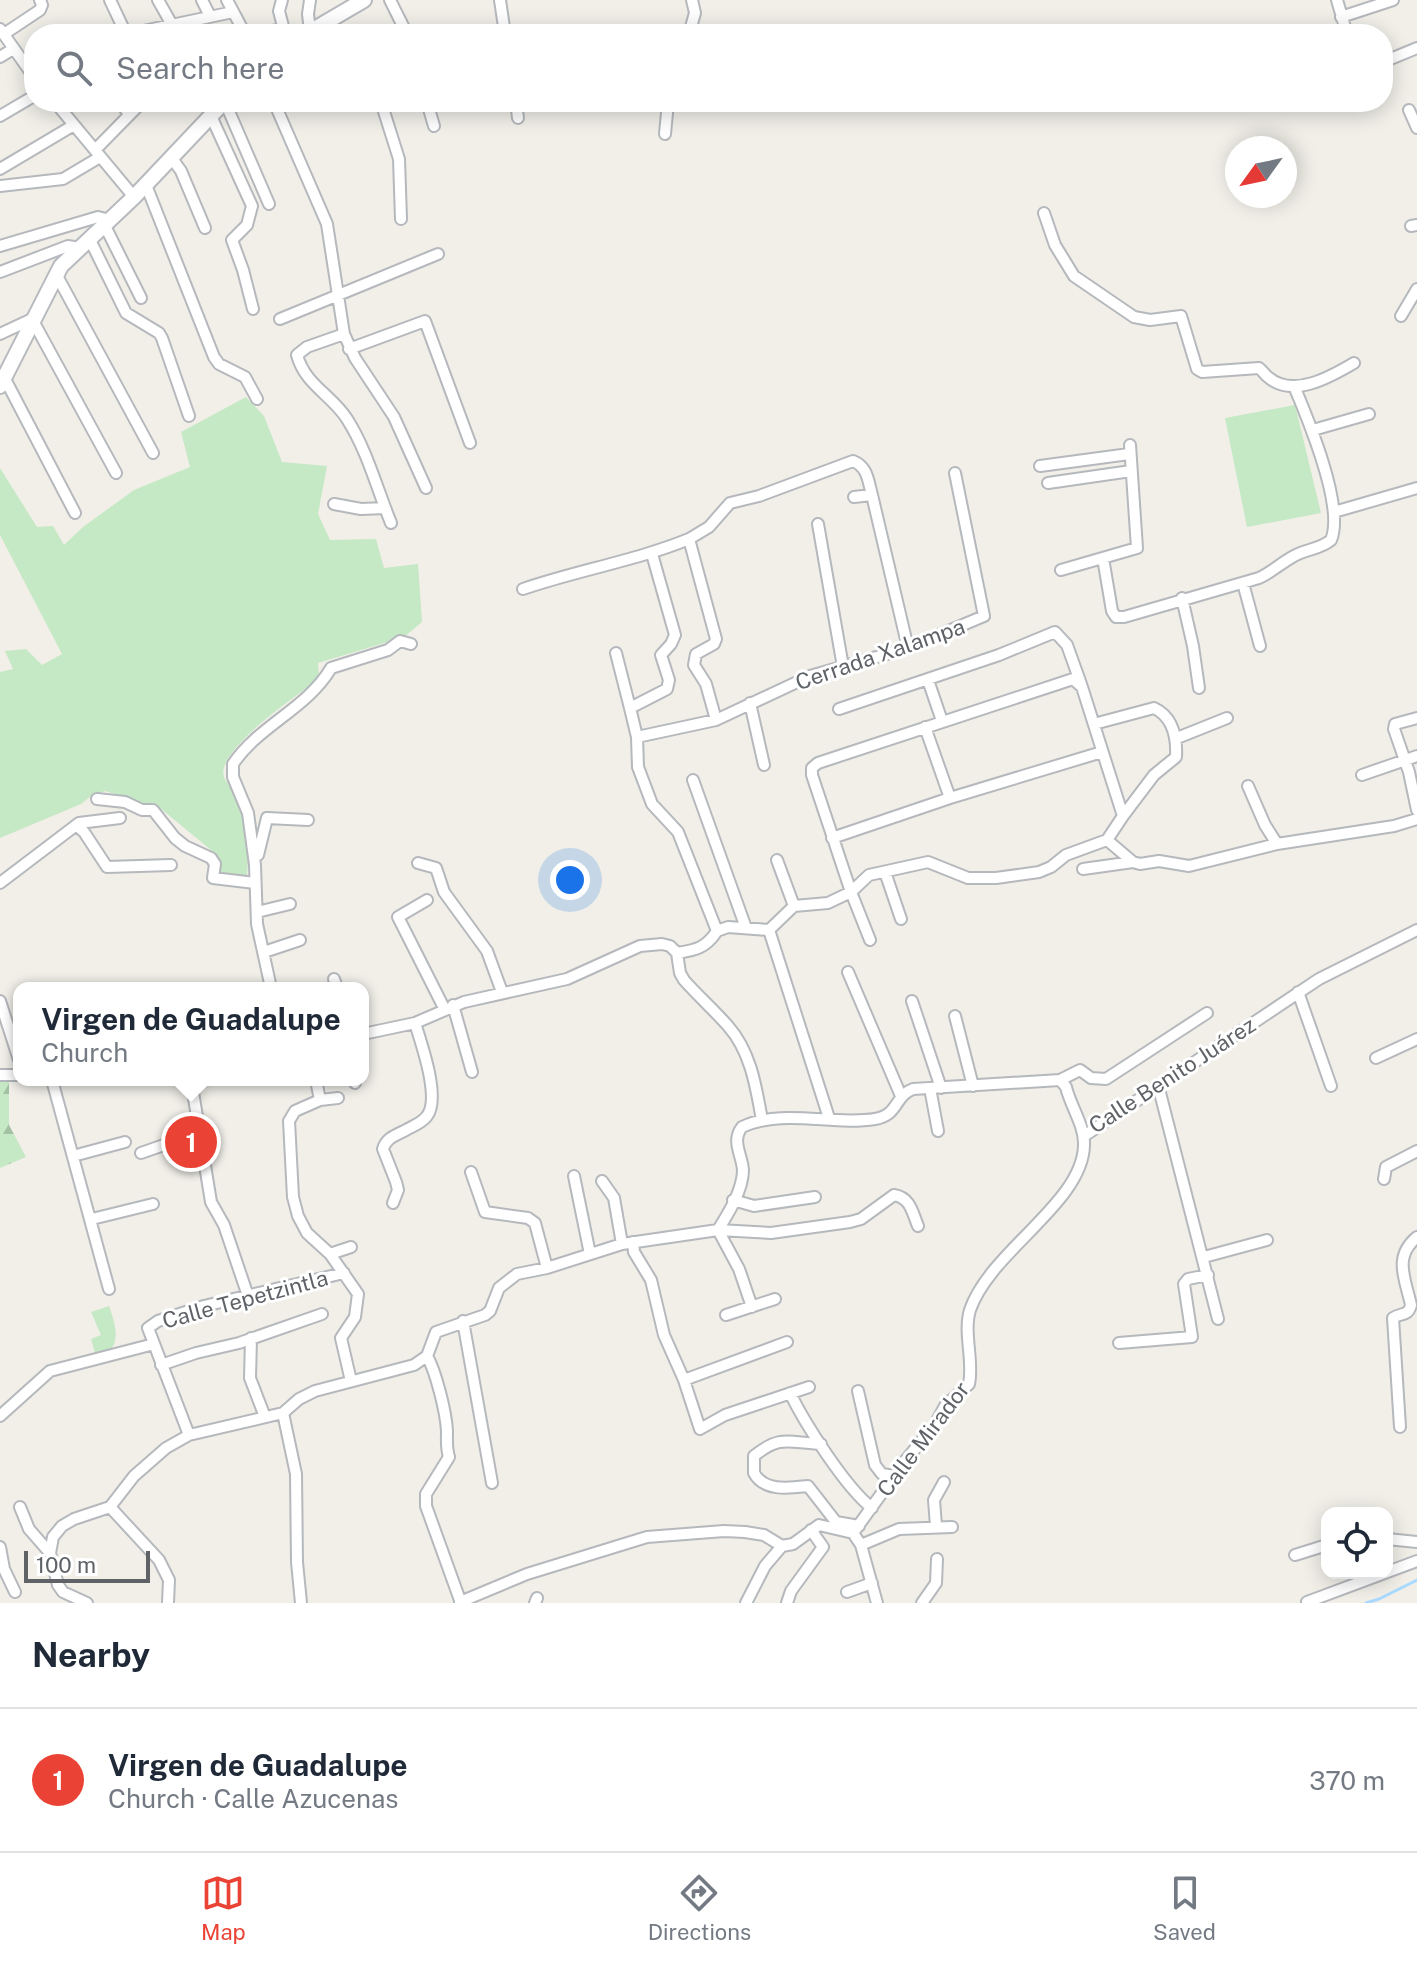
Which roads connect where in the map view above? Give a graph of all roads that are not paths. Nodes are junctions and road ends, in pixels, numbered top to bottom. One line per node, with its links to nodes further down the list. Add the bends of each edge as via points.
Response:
1 (40, 0): 28 (street, via 40,10)
2 (110, 0): 18 (street)
3 (158, 0): 17 (street)
4 (202, 0): 15 (street)
5 (227, 0): 14 (street)
6 (282, 0): 21 (street)
7 (310, 0): 22 (street)
8 (364, 0): 23 (main road)
9 (390, 0): 24 (street)
10 (500, 0): 25 (street)
11 (692, 0): 26 (street)
12 (1337, 0): 16 (street)
13 (1393, 0): 16 (street)
14 (233, 12): 15 (street); 20 (street)
15 (210, 16): 17 (street)
16 (1341, 17): 27 (street)
17 (171, 23): 19 (street)
18 (123, 24)
19 (167, 24)
20 (240, 24)
21 (283, 24)
22 (308, 24)
23 (334, 24)
24 (402, 24)
25 (504, 24)
26 (692, 24)
27 (1343, 24)
28 (2, 32): 30 (street)
29 (1417, 48): 32 (street)
30 (13, 49): 31 (street); 33 (street)
31 (0, 57)
32 (1393, 58)
33 (24, 59)
34 (24, 102): 45 (street)
35 (1409, 110): 50 (street)
36 (63, 112): 48 (street)
37 (215, 112): 46 (main road)
38 (228, 112): 58 (street)
39 (278, 112): 69 (street, via 327,224)
40 (384, 112): 60 (street, via 399,159)
41 (430, 112): 49 (street)
42 (517, 112): 47 (street)
43 (667, 112): 51 (street)
44 (129, 114): 52 (street)
45 (0, 116)
46 (211, 116): 53 (main road); 71 (street, via 252,206 247,225 232,240)
47 (518, 118)
48 (74, 125): 52 (street); 54 (street)
49 (434, 126)
50 (1417, 128)
51 (665, 134)
52 (98, 153): 56 (street, via 63,179); 57 (street)
53 (171, 157): 55 (main road); 62 (street)
54 (0, 169)
55 (146, 185): 57 (main road); 81 (street, via 214,357 245,377)
56 (0, 186)
57 (134, 197): 61 (main road)
58 (269, 204)
59 (1044, 213): 80 (street, via 1074,276 1134,317 1181,316 1195,365 1202,372 1259,368 1272,380)
60 (401, 219)
61 (107, 223): 63 (main road); 64 (street, via 98,217); 70 (street)
62 (205, 228)
63 (85, 244): 66 (street); 67 (main road); 83 (street, via 126,313 159,333)
64 (0, 246)
65 (438, 254): 69 (street)
66 (0, 272)
67 (56, 274): 73 (main road); 86 (street)
68 (1417, 289): 72 (street)
69 (339, 297): 74 (street); 76 (street)
70 (141, 298)
71 (253, 309)
72 (1401, 316)
73 (32, 319): 75 (street); 79 (main road); 89 (street)
74 (280, 319)
75 (0, 334)
76 (344, 334): 77 (street); 97 (street, via 297,355 309,381 346,417)
77 (349, 349): 85 (street, via 425,321); 92 (street, via 394,417)
78 (1354, 363): 80 (street, via 1320,382)
79 (2, 381): 99 (street)
80 (1294, 386): 84 (street)
81 (257, 399)
82 (1369, 414): 84 (street)
83 (189, 416)
84 (1313, 430): 98 (street)
85 (470, 443)
86 (153, 453)
87 (1040, 466): 88 (street, via 1130,449)
88 (1131, 471): 91 (street); 104 (street, via 1139,544)
89 (116, 473)
90 (955, 473): 111 (street, Cerrada Xalampa, via 984,616)
91 (1048, 483)
92 (426, 488)
93 (1417, 488): 98 (street)
94 (872, 495): 95 (street); 102 (street, via 865,470 853,461 730,503 709,527); 111 (street)
95 (854, 497)
96 (334, 504): 97 (street)
97 (385, 508): 100 (street)
98 (1334, 512): 106 (street, via 1334,535 1326,545)
99 (75, 513)
100 (391, 523)
101 (818, 524): 113 (street)
102 (689, 539): 103 (street); 122 (street, via 716,639 693,659)
103 (652, 554): 107 (street); 118 (street, via 675,635 661,655 669,685)
104 (1103, 558): 105 (street); 108 (street, via 1116,617)
105 (1061, 570)
106 (1243, 583): 108 (street); 110 (street)
107 (523, 589)
108 (1182, 598): 116 (street)
109 (411, 644): 150 (street, via 400,641 388,650 331,668 322,683 237,758 231,770 248,813)
110 (1260, 646)
111 (908, 648): 113 (street, Cerrada Xalampa)
112 (616, 653): 118 (street)
113 (843, 667): 117 (street, Cerrada Xalampa)
114 (928, 680): 115 (street, via 1055,632 1067,645); 119 (street); 123 (street)
115 (1082, 687): 123 (street, via 1067,679); 124 (street)
116 (1199, 688)
117 (750, 703): 122 (street, Cerrada Xalampa); 131 (street)
118 (630, 708): 126 (street)
119 (839, 709)
120 (1227, 718): 127 (street)
121 (1417, 718): 130 (street, via 1395,724)
122 (716, 720): 126 (street, Cerrada Xalampa)
123 (942, 721): 125 (street)
124 (1094, 724): 127 (street, via 1154,708 1165,714); 128 (street)
125 (925, 727): 135 (street); 143 (street, via 812,768)
126 (637, 737): 164 (street, via 638,767 652,804 678,832)
127 (1177, 738): 138 (street, via 1176,757 1154,775)
128 (1102, 752): 135 (street); 138 (street)
129 (1417, 756): 130 (street)
130 (1404, 760): 132 (street); 137 (street)
131 (764, 765)
132 (1362, 775)
133 (693, 780): 161 (street)
134 (1248, 786): 145 (street)
135 (950, 798): 143 (street)
136 (97, 799): 154 (street, via 153,810 175,838 211,858 213,878)
137 (1417, 810)
138 (1123, 816): 144 (street)
139 (120, 818): 142 (street)
140 (1417, 819): 145 (street)
141 (308, 820): 150 (street, via 267,818)
142 (76, 825): 149 (street, via 107,867); 153 (street)
143 (832, 838): 155 (street)
144 (1107, 840): 147 (street); 152 (street, via 1039,872 968,878 928,862)
145 (1277, 844): 147 (street, via 1189,866)
146 (777, 860): 158 (street)
147 (1133, 862): 151 (street)
148 (418, 863): 171 (street, via 436,868 444,892 487,951)
149 (171, 865)
150 (255, 865): 154 (street)
151 (1083, 869)
152 (885, 872): 155 (street, via 865,878); 160 (street)
153 (0, 883)
154 (255, 883): 159 (street)
155 (851, 892): 158 (street, via 828,903); 166 (street)
156 (427, 900): 175 (street, via 398,917)
157 (290, 904): 159 (street)
158 (794, 906): 162 (street)
159 (257, 912): 167 (street)
160 (901, 919)
161 (746, 928): 162 (street); 164 (street)
162 (769, 930): 195 (street)
163 (1417, 930): 172 (street, Calle Benito Juárez)
164 (717, 931): 168 (street, via 702,948)
165 (300, 940): 167 (street)
166 (870, 940)
167 (264, 952): 170 (street)
168 (677, 953): 171 (street, via 670,946 648,944 567,979); 196 (street, via 684,980 731,1029 744,1051)
169 (848, 972): 192 (street)
170 (270, 982)
171 (502, 992): 175 (street)
172 (1298, 992): 185 (street, Calle Benito Juárez); 190 (street)
173 (0, 1001): 181 (street)
174 (912, 1001): 191 (street)
175 (449, 1007): 178 (street); 183 (street)
176 (1207, 1013): 184 (street, via 1106,1079 1080,1070)
177 (955, 1016): 189 (street)
178 (415, 1023): 179 (street); 210 (street, via 431,1108 418,1124 384,1144 398,1190)
179 (369, 1033)
180 (1417, 1039): 182 (street)
181 (13, 1041)
182 (1376, 1058)
183 (472, 1072)
184 (1060, 1080): 189 (street); 199 (street, Calle Benito Juárez)
185 (1158, 1085): 199 (street, Calle Benito Juárez); 221 (street)
186 (54, 1086): 203 (street)
187 (192, 1086): 198 (street)
188 (317, 1086): 194 (street)
189 (973, 1086): 191 (street)
190 (1331, 1086)
191 (935, 1088): 192 (street, via 913,1089); 197 (street)
192 (901, 1096): 195 (street, via 885,1117)
193 (338, 1098): 194 (street)
194 (320, 1100): 219 (street, via 295,1111 289,1121 293,1197 302,1226)
195 (829, 1118): 196 (street)
196 (762, 1120): 209 (street, via 738,1131 742,1176)
197 (938, 1131)
198 (198, 1133): 202 (street); 226 (street, via 211,1202)
199 (1084, 1136): 251 (street, Calle Mirador, via 1075,1177 1000,1260 970,1311 969,1384 945,1406)
200 (125, 1142): 203 (street)
201 (1417, 1151): 206 (street, via 1386,1167)
202 (141, 1153)
203 (73, 1156): 212 (street)
204 (471, 1172): 222 (street, via 485,1212 535,1223)
205 (574, 1176): 220 (street)
206 (1384, 1179)
207 (602, 1181): 217 (street, via 614,1198)
208 (815, 1197): 209 (street, via 754,1206)
209 (733, 1200): 214 (street)
210 (393, 1203)
211 (153, 1204): 212 (street)
212 (92, 1219): 225 (street)
213 (918, 1226): 214 (street, via 910,1204 898,1195 850,1222 771,1233)
214 (718, 1230): 217 (street); 229 (street)
215 (1417, 1237): 228 (street, via 1407,1245 1402,1265)
216 (1267, 1240): 221 (street)
217 (628, 1243): 220 (street); 240 (street, via 651,1280 664,1335)
218 (351, 1247): 219 (street)
219 (330, 1254): 223 (street)
220 (590, 1254): 222 (street)
221 (1204, 1257): 224 (street)
222 (547, 1268): 233 (street, via 508,1279 490,1311)
223 (344, 1273): 226 (street, Calle Tepetzintla); 241 (street, via 358,1294 355,1317 341,1338)
224 (1208, 1275): 232 (street); 236 (street, via 1184,1284 1192,1337)
225 (109, 1289)
226 (248, 1296): 237 (street, Calle Tepetzintla, via 166,1318 148,1328)
227 (775, 1299): 229 (street)
228 (1414, 1305): 248 (street, via 1407,1315 1393,1318)
229 (752, 1307): 231 (street)
230 (322, 1314): 234 (street)
231 (726, 1315)
232 (1218, 1319)
233 (463, 1321): 238 (street, via 436,1332); 253 (street)
234 (251, 1338): 239 (street); 247 (street, via 250,1378)
235 (787, 1342): 240 (street)
236 (1119, 1343)
237 (154, 1344): 239 (street); 246 (street, via 50,1371)
238 (427, 1356): 241 (street, via 398,1371); 274 (street, via 449,1457 426,1494 426,1506)
239 (161, 1365): 249 (street)
240 (684, 1380): 244 (street, via 700,1429)
241 (351, 1381): 245 (street, via 315,1391)
242 (809, 1387): 244 (street)
243 (858, 1391): 251 (street, via 875,1465 882,1474)
244 (790, 1393): 250 (street)
245 (283, 1413): 247 (street); 278 (street, via 296,1474)
246 (0, 1416)
247 (265, 1417): 249 (street)
248 (1400, 1427)
249 (189, 1435): 255 (street, via 140,1470)
250 (821, 1444): 256 (street); 260 (street, via 772,1443 754,1456 754,1473 764,1485 808,1486 836,1522)
251 (894, 1476): 256 (street, Calle Mirador)
252 (944, 1482): 257 (street, via 934,1500)
253 (492, 1483)
254 (20, 1507): 267 (street, via 29,1529)
255 (110, 1507): 267 (street, via 62,1526); 277 (street, via 159,1560 169,1580)
256 (872, 1508): 260 (street, Calle Mirador)
257 (936, 1526): 258 (street); 263 (street, via 899,1529)
258 (952, 1527)
259 (811, 1530): 260 (street, via 819,1525); 264 (street); 280 (street, via 823,1547)
260 (856, 1530): 263 (street)
261 (1393, 1540): 262 (street)
262 (1417, 1542)
263 (861, 1545): 271 (street)
264 (782, 1546): 274 (street, via 745,1532 647,1537 527,1574); 279 (street)
265 (0, 1547): 272 (street)
266 (1321, 1547): 268 (street)
267 (50, 1553): 276 (street, via 63,1592)
268 (1295, 1555)
269 (937, 1559): 282 (street, via 936,1583)
270 (1417, 1561): 275 (street)
271 (872, 1583): 273 (street); 281 (street)
272 (15, 1592)
273 (847, 1592)
274 (460, 1602)
275 (1307, 1602)
276 (87, 1603)
277 (168, 1603)
278 (301, 1603)
279 (746, 1603)
280 (787, 1603)
281 (877, 1603)
282 (922, 1603)

